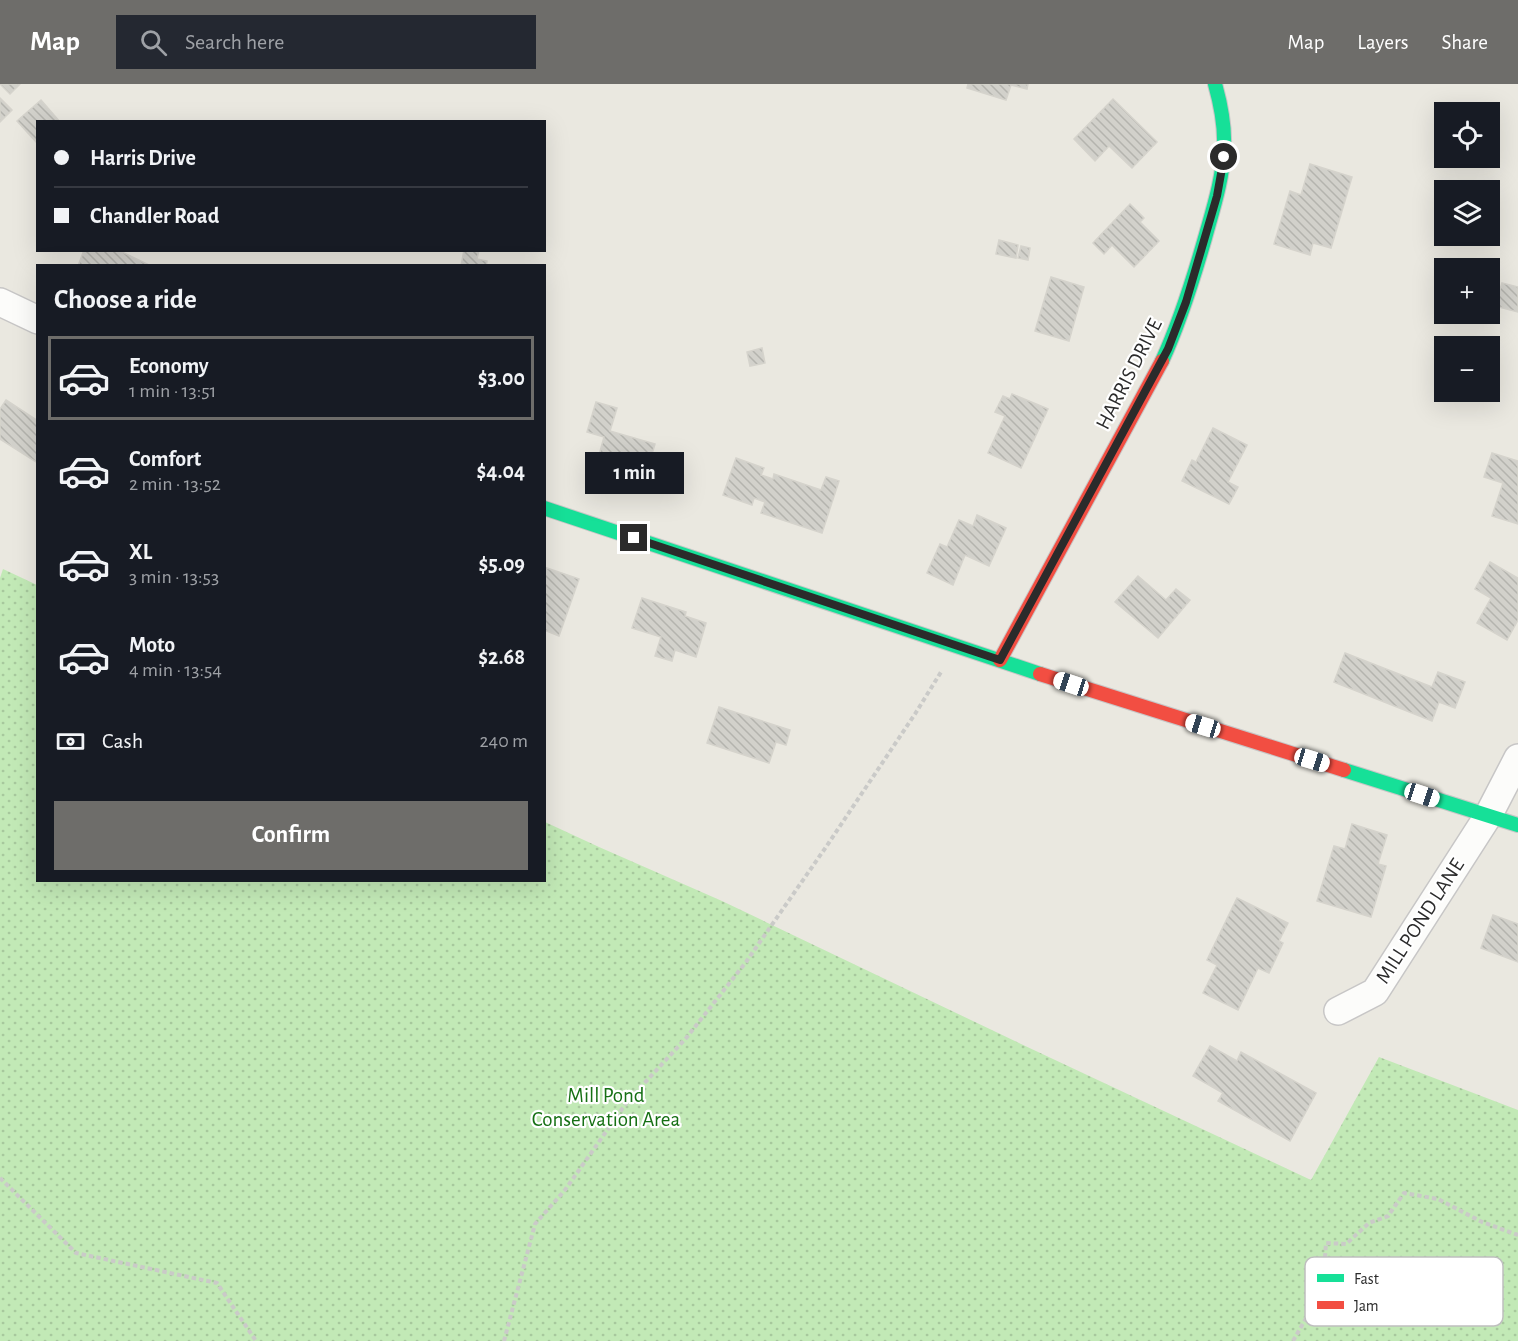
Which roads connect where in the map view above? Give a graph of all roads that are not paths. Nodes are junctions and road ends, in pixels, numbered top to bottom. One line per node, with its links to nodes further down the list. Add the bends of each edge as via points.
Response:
1 (1215, 84): 5 (street, HARRIS DRIVE, via 1224,123 1224,157 1217,196 1186,302 1158,369)
2 (0, 302): 3 (street)
3 (36, 319)
4 (546, 509): 5 (street)
5 (1000, 660): 7 (street)
6 (1518, 758): 7 (street, MILL POND LANE)
7 (1488, 816): 8 (street); 9 (street, MILL POND LANE, via 1375,992)
8 (1518, 825)
9 (1338, 1011)

